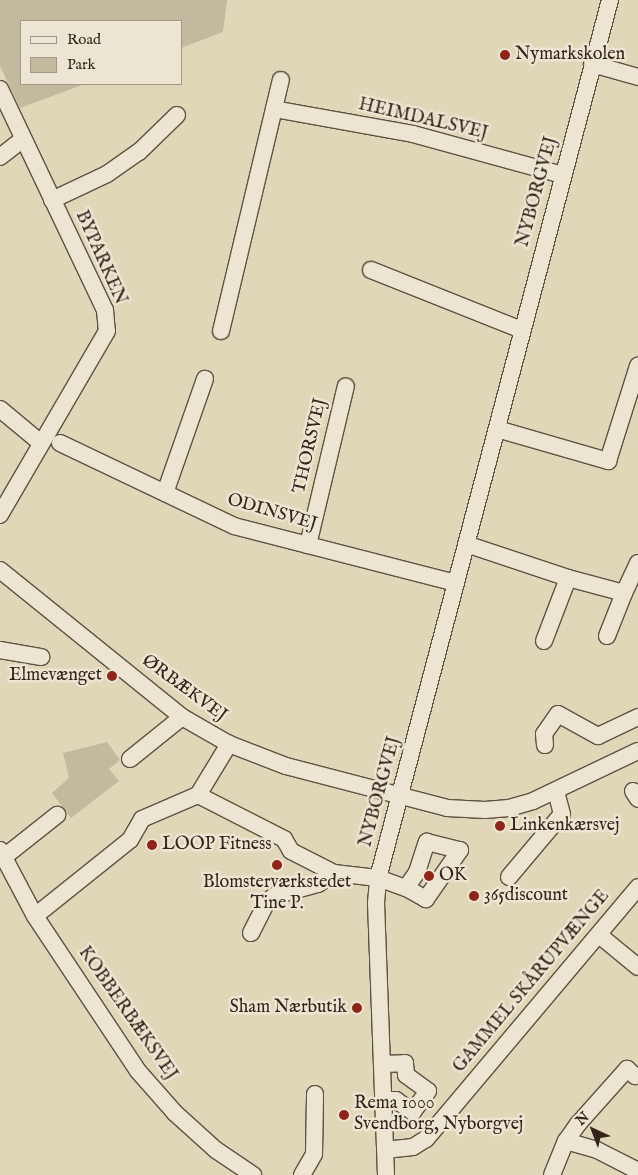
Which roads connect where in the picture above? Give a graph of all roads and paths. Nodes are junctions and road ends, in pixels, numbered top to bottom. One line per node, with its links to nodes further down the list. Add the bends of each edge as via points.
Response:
1 (610, 0): 2 (street, NYBORGVEJ)
2 (592, 64): 3 (street); 10 (street, NYBORGVEJ)
3 (638, 76)
4 (281, 80): 6 (street)
5 (0, 89): 8 (street, BYPARKEN)
6 (274, 109): 10 (street, HEIMDALSVEJ, via 413,134); 14 (street)
7 (177, 115): 11 (street, via 140,152 107,174)
8 (24, 139): 9 (street); 11 (street, BYPARKEN)
9 (0, 157)
10 (563, 175): 13 (street, NYBORGVEJ)
11 (52, 200): 20 (street, BYPARKEN, via 105,310 107,331)
12 (371, 270): 13 (street)
13 (522, 330): 19 (street, NYBORGVEJ)
14 (221, 331)
15 (638, 366): 19 (street, via 608,461)
16 (205, 379): 22 (street)
17 (346, 386): 24 (street, THORSVEJ)
18 (0, 409): 20 (street)
19 (497, 429): 25 (street, NYBORGVEJ)
20 (41, 443): 23 (street, BYPARKEN)
21 (60, 443): 22 (street, ODINSVEJ)
22 (166, 493): 24 (street, ODINSVEJ, via 234,526)
23 (0, 515)
24 (308, 544): 29 (street, ODINSVEJ)
25 (466, 544): 28 (street); 29 (street, NYBORGVEJ)
26 (638, 563): 30 (street)
27 (0, 570): 35 (street, ØRBÆKVEJ)
28 (568, 578): 30 (street); 32 (street)
29 (456, 583): 43 (street, NYBORGVEJ)
30 (624, 593): 31 (street)
31 (607, 636)
32 (544, 641)
33 (0, 650): 34 (street)
34 (41, 657)
35 (182, 717): 37 (street, ØRBÆKVEJ); 40 (street)
36 (638, 717): 38 (street, via 598,736 558,714 544,734)
37 (229, 744): 42 (street); 43 (street, ØRBÆKVEJ, via 286,766)
38 (545, 745)
39 (638, 752): 41 (street)
40 (130, 759)
41 (556, 792): 43 (street, via 509,808 485,810 447,808); 47 (street, via 562,814)
42 (198, 795): 46 (street, via 284,839 291,851); 51 (street, via 142,819 130,840)
43 (400, 795): 48 (street, NYBORGVEJ)
44 (58, 815): 45 (street)
45 (2, 853): 51 (street, KOBBERBÆKSVEJ)
46 (334, 873): 48 (street); 52 (street, via 318,884 274,896 266,904)
47 (509, 877)
48 (378, 878): 50 (street); 55 (street, NYBORGVEJ, via 376,903)
49 (638, 887): 53 (street, GAMMEL SKÅRUPVÆNGE)
50 (406, 888)
51 (35, 916): 62 (street, KOBBERBÆKSVEJ, via 137,1070 175,1113 216,1150)
52 (251, 933)
53 (599, 935): 54 (street); 60 (street, GAMMEL SKÅRUPVÆNGE, via 426,1139 412,1147)
54 (638, 967)
55 (382, 1064): 58 (street, NYBORGVEJ); 58 (street, via 405,1063 406,1075 428,1090 413,1112 396,1100)
56 (635, 1076): 59 (street, via 627,1069)
57 (315, 1094): 63 (street, via 314,1154)
58 (384, 1100): 60 (street, NYBORGVEJ)
59 (566, 1141): 61 (street, via 597,1150); 65 (street)
60 (385, 1150): 64 (street, NYBORGVEJ)
61 (638, 1171)
62 (253, 1175)
63 (302, 1175)
64 (386, 1175)
65 (552, 1175)

